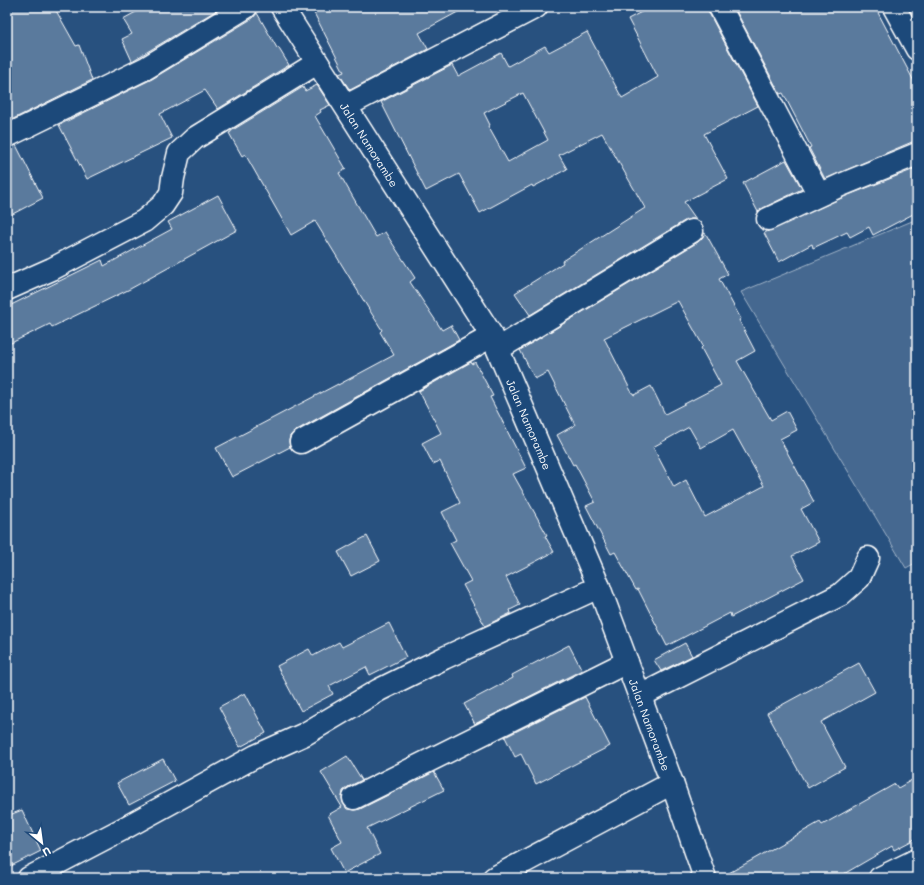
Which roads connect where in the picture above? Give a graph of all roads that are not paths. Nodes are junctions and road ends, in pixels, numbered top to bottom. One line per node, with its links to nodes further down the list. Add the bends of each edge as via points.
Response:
1 (246, 7): 9 (street, via 146,68)
2 (282, 7): 7 (street, Jalan Namorambe)
3 (536, 7): 8 (street)
4 (720, 7): 11 (street)
5 (894, 7): 6 (street)
6 (917, 49)
7 (317, 62): 8 (street, Jalan Namorambe); 14 (street, via 183,148 179,153 171,193 164,205 144,221 52,269)
8 (346, 106): 15 (street, Jalan Namorambe)
9 (7, 136)
10 (917, 154): 11 (street)
11 (819, 195): 12 (street)
12 (768, 219)
13 (692, 231): 15 (street)
14 (7, 289)
15 (495, 343): 16 (street); 18 (street, Jalan Namorambe)
16 (301, 442)
17 (868, 558): 20 (street, via 859,578 840,595)
18 (599, 587): 19 (street, Jalan Namorambe); 24 (street, via 379,690 305,734 256,756)
19 (627, 662): 20 (street, Jalan Namorambe); 22 (street)
20 (640, 696): 21 (street, Jalan Namorambe)
21 (672, 783): 25 (street); 26 (street, Jalan Namorambe)
22 (354, 798)
23 (917, 860): 27 (street)
24 (29, 878)
25 (494, 878)
26 (705, 878)
27 (880, 878)

